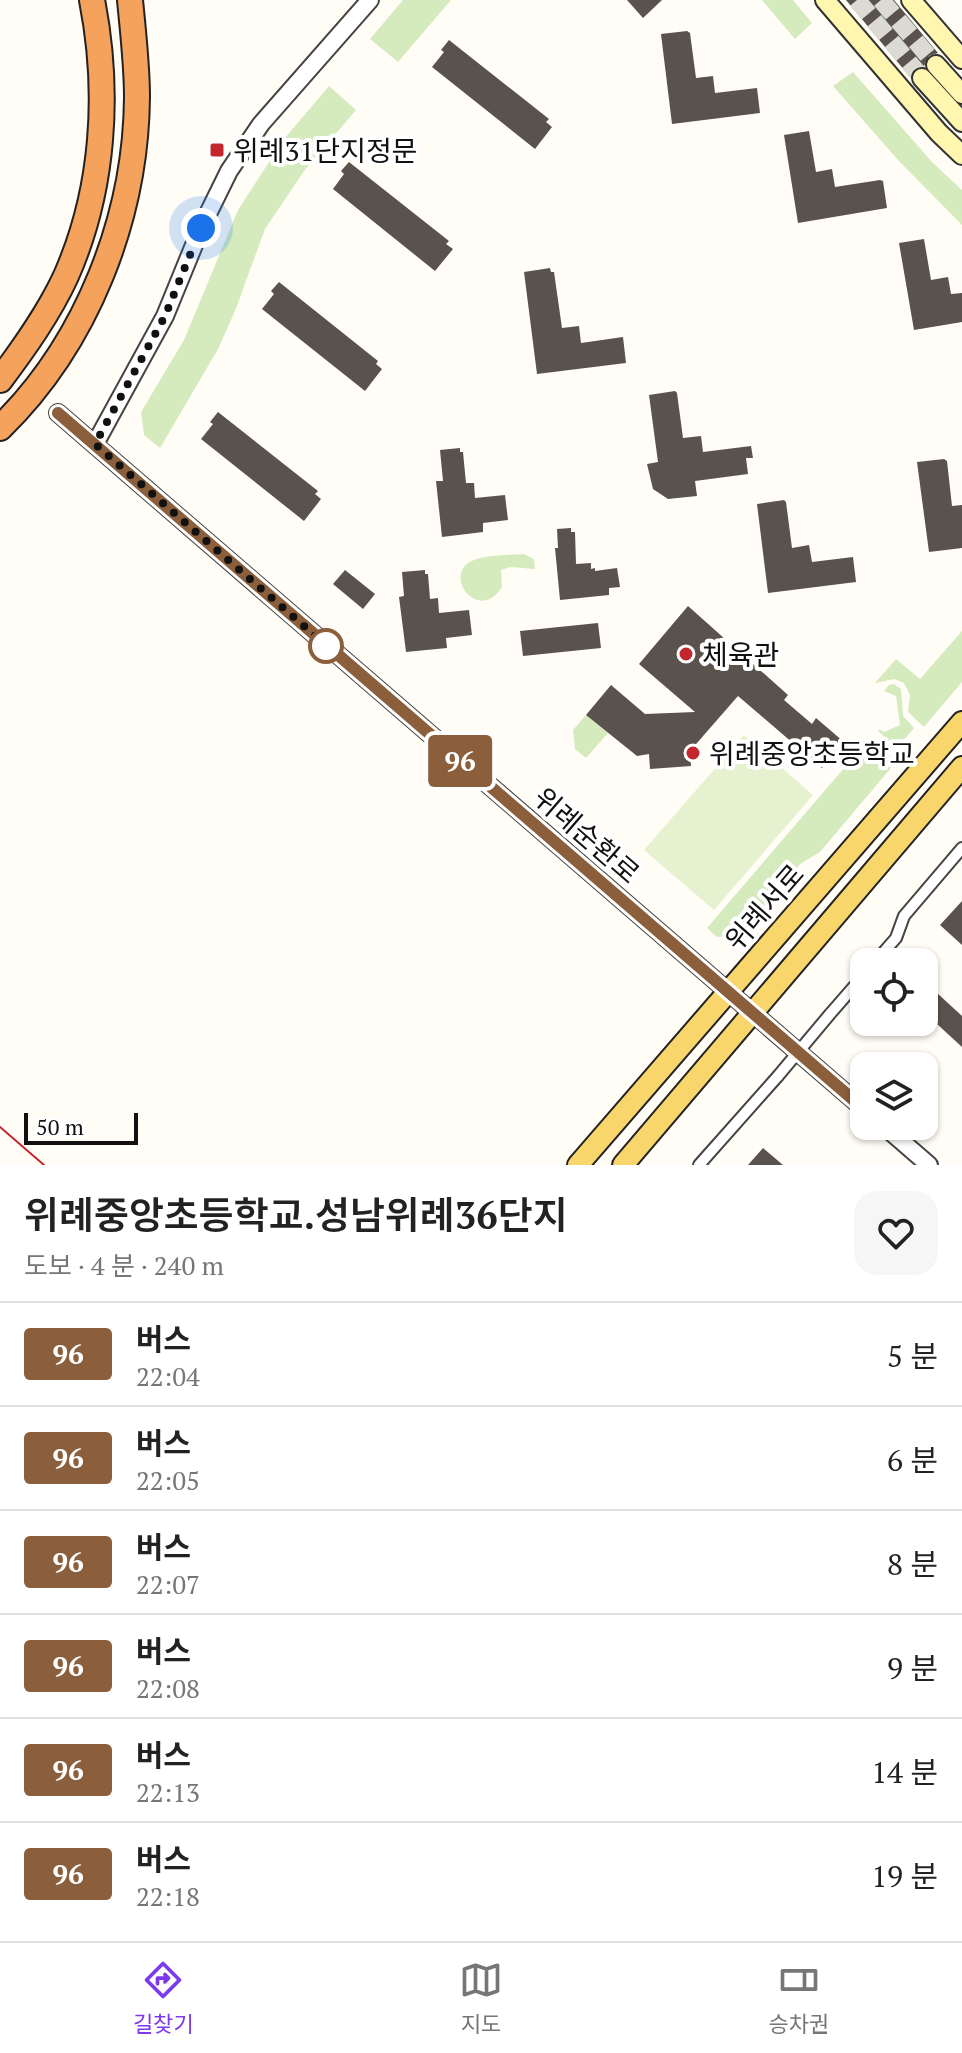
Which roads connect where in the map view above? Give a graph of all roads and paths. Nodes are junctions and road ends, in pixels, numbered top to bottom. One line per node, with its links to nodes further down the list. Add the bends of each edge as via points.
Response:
1 (130, 0): 12 (highway, via 136,124 112,245 65,348)
2 (370, 0): 13 (street, via 261,124 229,171 165,316)
3 (825, 0): 9 (main road)
4 (911, 0): 6 (main road)
5 (93, 2): 10 (highway, via 102,111 88,215 64,279)
6 (962, 59)
7 (962, 94): 8 (main road, via 929,72)
8 (962, 122)
9 (962, 155)
10 (0, 380)
11 (58, 413): 13 (street, 위례순환로)
12 (0, 428)
13 (95, 444): 18 (street, 위례순환로)
14 (962, 722): 18 (main road, 위례서로)
15 (962, 767): 20 (main road)
16 (962, 848): 17 (street, via 904,916)
17 (887, 948)
18 (728, 991): 20 (street, 위례순환로); 23 (main road, 위례서로)
19 (850, 991): 25 (street, bridge)
20 (754, 1014): 21 (street, 위례순환로); 24 (main road)
21 (850, 1097)
22 (900, 1140): 26 (street)
23 (578, 1165)
24 (623, 1165)
25 (699, 1165)
26 (929, 1165)

